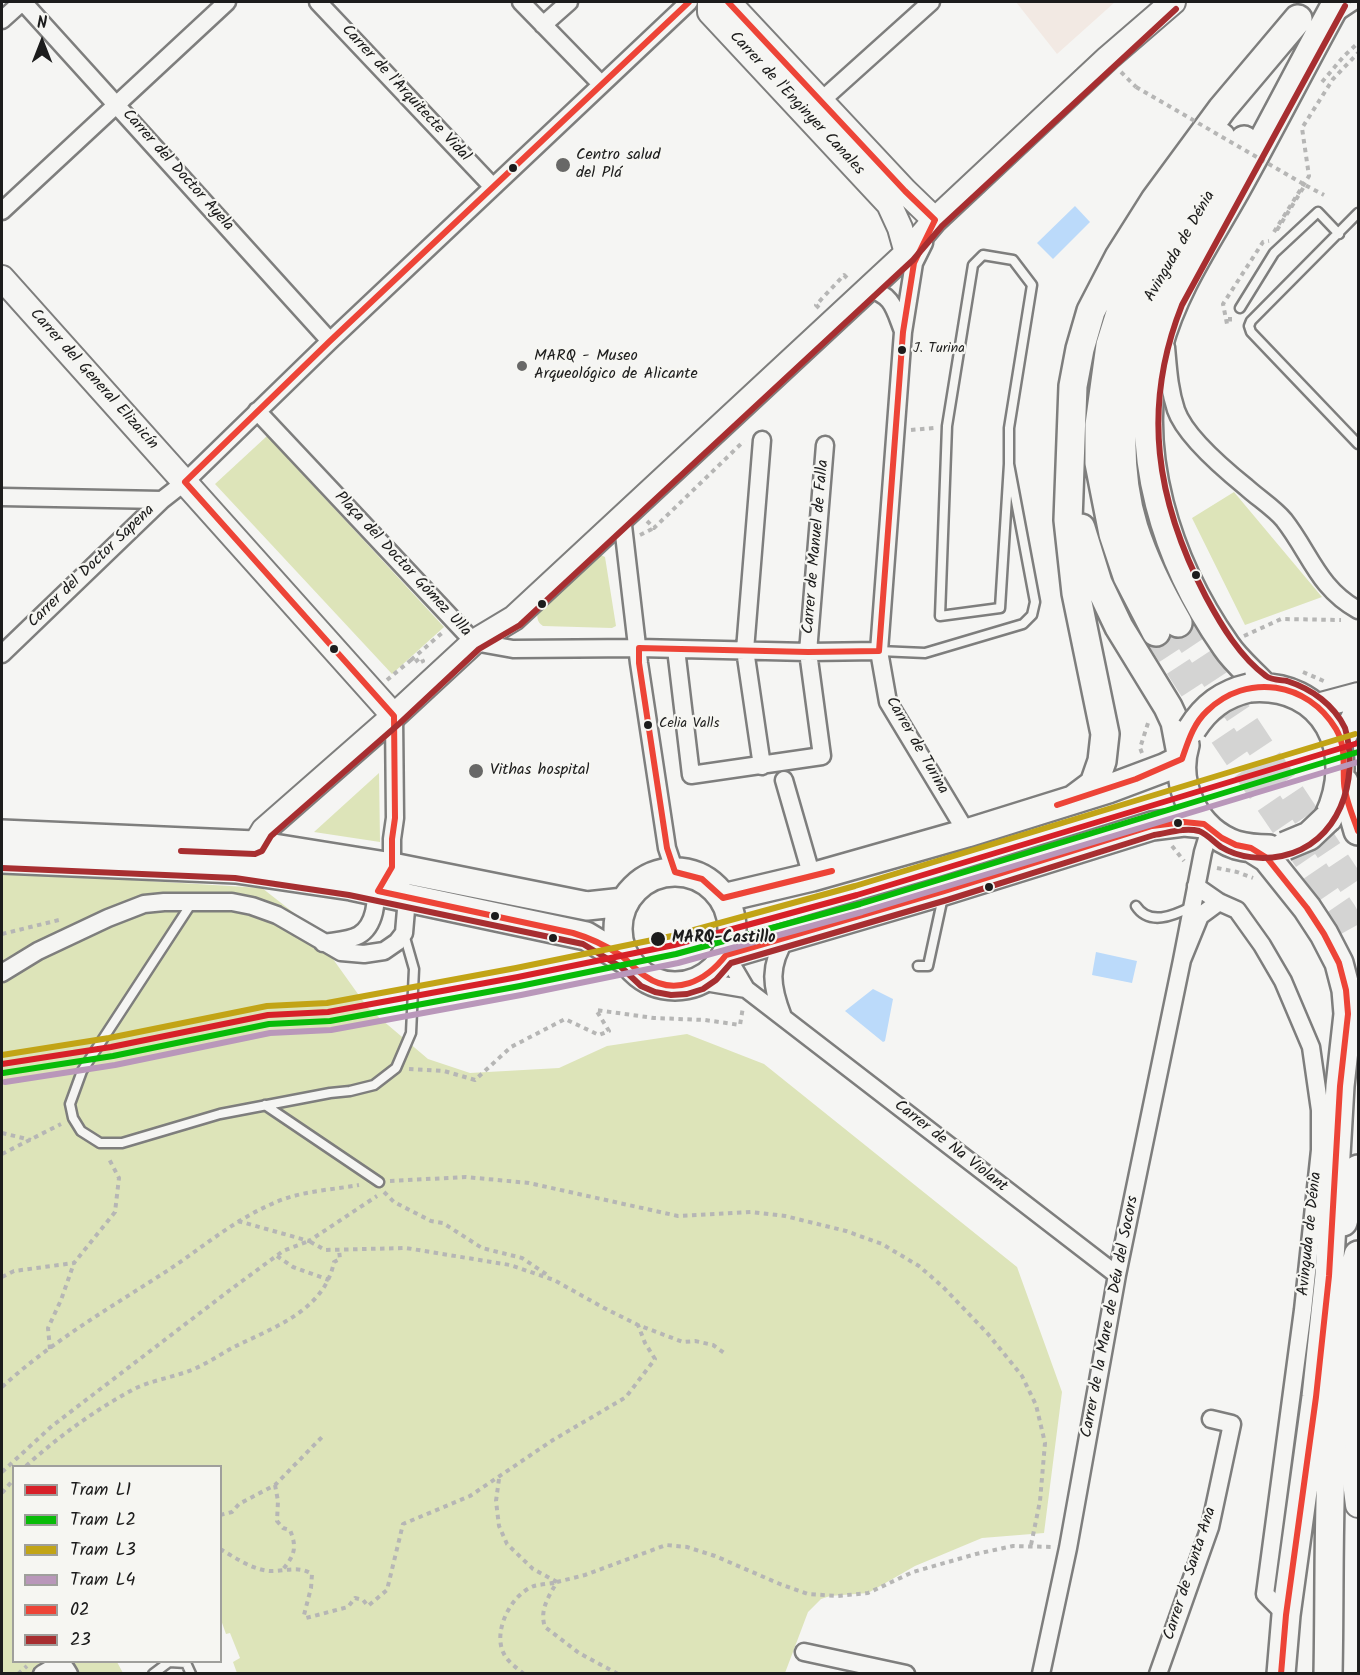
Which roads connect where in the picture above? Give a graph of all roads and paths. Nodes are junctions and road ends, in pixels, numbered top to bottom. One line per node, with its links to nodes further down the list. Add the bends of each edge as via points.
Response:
1 (23, 2): 14 (street); 20 (street, Carrer del Doctor Ayela)
2 (227, 2): 20 (street)
3 (318, 2): 21 (street, Carrer de l'Arquitecte Vidal)
4 (521, 2): 15 (street)
5 (569, 2): 15 (street)
6 (689, 2): 17 (street)
7 (710, 2): 23 (street, Carrer de l'Enginyer Canales, via 710,12)
8 (728, 2): 19 (street, Carrer de l'Enginyer Canales)
9 (931, 2): 19 (street)
10 (1337, 2): 13 (main road, Avinguda de Dénia); 13 (main road, Avinguda de Dénia, via 1269,100 1177,249 1153,292 1130,361 1124,478 1134,527 1167,627 1127,576 1113,534 1099,463 1099,425 1110,345 1125,297 1153,244)
11 (1170, 3): 26 (street)
12 (1359, 3): 13 (lane)
13 (1311, 15): 32 (main road, Avinguda de Dénia, via 1243,178 1185,276); 43 (main road, Avinguda de Dénia, via 1222,109 1119,256 1091,311 1080,349 1073,386)
14 (2, 20)
15 (543, 25): 17 (street)
16 (1359, 53): 33 (path, via 1333,79 1304,124 1310,176 1223,304 1225,322)
17 (601, 84): 21 (street)
18 (1136, 87): 22 (path, bridge)
19 (822, 100): 26 (street, Carrer de l'Enginyer Canales)
20 (117, 104): 24 (street); 35 (street, Carrer del Doctor Ayela)
21 (493, 187): 35 (street)
22 (1323, 195)
23 (889, 204): 26 (street, Carrer de l'Enginyer Canales, via 913,217); 28 (street, Carrer de l'Enginyer Canales)
24 (2, 211)
25 (1359, 213): 27 (lane)
26 (935, 220): 28 (street); 34 (street, Carrer de Turina, via 914,263)
27 (1339, 234): 31 (lane, via 1317,212 1274,253); 41 (lane, via 1249,326)
28 (907, 253): 30 (street)
29 (2, 278): 45 (street, Carrer del General Elizaicín)
30 (867, 288): 34 (street, Carrer de Turina, via 892,301); 48 (street)
31 (1240, 308)
32 (1168, 316): 51 (street, via 1168,380 1177,412 1201,447 1282,518 1315,571); 64 (main road, Avinguda de Dénia, via 1158,347 1150,407 1150,444 1160,506 1174,552 1193,590)
33 (1230, 322)
34 (903, 332): 38 (street, Carrer de Turina)
35 (330, 341): 36 (street)
36 (257, 411): 45 (street); 52 (street, Plaça del Doctor Gómez Ulla)
37 (947, 426): 38 (path); 44 (lane, via 940,616 1000,608); 44 (lane, via 973,265 983,255 1013,260 1032,285 1009,428)
38 (896, 432): 60 (street, Carrer de Turina)
39 (762, 440): 59 (street)
40 (744, 441): 49 (path)
41 (1359, 444)
42 (825, 445): 61 (street, Carrer de Manuel de Falla)
43 (1069, 462): 65 (main road, Avinguda de Dénia, via 1085,543 1098,583 1119,627); 77 (main road, Avinguda de Dénia, via 1068,520 1076,593 1105,734 1094,784)
44 (1009, 464): 60 (lane, via 1035,602 1032,615 1023,624 925,653)
45 (185, 482): 47 (street, Carrer del Doctor Sapena); 66 (street)
46 (2, 497): 47 (street)
47 (162, 500): 62 (street, Carrer del Doctor Sapena)
48 (627, 512): 49 (path); 55 (street, via 514,618); 57 (street)
49 (654, 528): 50 (path)
50 (640, 535)
51 (1353, 615): 54 (path, via 1281,619)
52 (455, 622): 55 (street, Plaça del Doctor Gómez Ulla); 66 (path)
53 (1237, 628): 54 (path)
54 (1242, 637): 56 (path)
55 (474, 642): 57 (street, via 513,649); 70 (street, Plaça del Doctor Gómez Ulla)
56 (1250, 645)
57 (639, 648): 58 (street); 88 (street, via 667,848)
58 (676, 649): 59 (street); 73 (street, via 691,775)
59 (745, 650): 61 (street); 73 (street)
60 (879, 651): 61 (street); 81 (street, Carrer de Turina, via 888,702)
61 (808, 652): 73 (street, Carrer de Manuel de Falla, via 822,756)
62 (2, 654)
63 (1301, 671): 68 (path, via 1311,674)
64 (1256, 687): 68 (main road); 72 (main road, bridge, via 1237,691 1202,714 1192,729)
65 (1158, 691): 72 (main road, Avinguda de Dénia, via 1175,722); 74 (path, via 1140,748)
66 (373, 692): 70 (street)
67 (1359, 695): 68 (street)
68 (1324, 696): 71 (main road)
69 (1359, 710): 71 (street)
70 (394, 716): 83 (street, Plaça del Doctor Gómez Ulla, via 264,830); 87 (street)
71 (1341, 742): 76 (main road)
72 (1182, 759): 74 (main road); 79 (main road, via 1186,793)
73 (762, 766)
74 (1150, 774): 77 (main road)
75 (784, 780): 90 (street)
76 (1344, 782): 80 (main road); 84 (main road, bridge, via 1328,818 1309,836 1285,846)
77 (1074, 799): 81 (main road)
78 (1167, 824): 79 (main road); 86 (path, via 1171,845 1186,863); 94 (main road)
79 (1207, 826): 84 (main road, via 1236,844); 86 (street, Carrer de la Mare de Déu del Socors)
80 (1359, 831)
81 (967, 833): 90 (main road)
82 (2, 834): 83 (main road)
83 (255, 845): 87 (main road); 89 (street)
84 (1251, 848): 129 (main road, Avinguda de Dénia, via 1267,858 1307,908 1339,963 1346,990 1348,1014)
85 (2, 859): 89 (main road)
86 (1200, 866): 91 (path); 92 (street, Carrer de la Mare de Déu del Socors)
87 (392, 867): 93 (street); 95 (street); 98 (main road, via 587,906)
88 (675, 872): 96 (main road, via 702,879); 98 (main road, via 645,880)
89 (280, 874): 93 (main road)
90 (812, 877): 96 (main road)
91 (1259, 880)
92 (1196, 886): 99 (street, Avinguda de Dénia); 101 (street, Carrer de la Mare de Déu del Socors)
93 (378, 891): 95 (main road); 104 (street, via 370,924 363,933)
94 (944, 891): 103 (main road); 108 (lane, via 928,966)
95 (407, 898): 102 (street); 106 (main road, via 586,936)
96 (723, 898): 105 (main road, via 731,916 732,936)
97 (194, 901): 104 (street, via 252,906 277,915); 109 (street, via 135,907 38,951); 115 (lane, via 82,1071 70,1104)
98 (624, 902): 106 (main road, via 617,931)
99 (1219, 902): 107 (street, Carrer de la Mare de Déu del Socors, via 1200,916); 151 (street, Avinguda de Dénia, via 1237,910 1283,981 1311,1047 1320,1110 1320,1150 1304,1310 1265,1594)
100 (1136, 906): 101 (lane, via 1150,919)
101 (1192, 907): 107 (street, Carrer de la Mare de Déu del Socors)
102 (404, 933): 104 (street, via 384,951 364,954 341,952); 113 (lane, via 414,969 411,1033)
103 (787, 937): 105 (main road); 112 (street, via 777,957 772,984)
104 (323, 943)
105 (726, 955): 110 (main road); 111 (street, Carrer de Na Violant)
106 (626, 960): 110 (main road, via 658,984 686,985)
107 (1182, 960): 128 (street, Carrer de la Mare de Déu del Socors)
108 (918, 966)
109 (2, 973)
110 (699, 981): 111 (street, Carrer de Na Violant)
111 (746, 988): 112 (street, Carrer de Na Violant); 113 (path, via 740,1024 596,1010 609,1031 599,1035 565,1019 511,1047 475,1080 444,1071)
112 (784, 1018): 128 (street, Carrer de Na Violant)
113 (396, 1068): 114 (lane, via 374,1085)
114 (266, 1105): 118 (lane, via 220,1114 122,1143); 121 (lane)
115 (73, 1118): 117 (path); 118 (lane, via 81,1131)
116 (2, 1133): 117 (path)
117 (32, 1140): 119 (path)
118 (100, 1143): 127 (path, via 120,1178 115,1212)
119 (2, 1154)
120 (1359, 1169): 129 (main road, Avinguda de Dénia)
121 (379, 1182): 122 (path, via 276,1202); 123 (path, via 377,1196); 132 (path, via 394,1202 442,1223 482,1248 522,1258); 150 (path, via 466,1177 529,1183 678,1216 751,1212 846,1231 882,1244 919,1266 943,1287 1004,1351 1036,1405 1045,1443 1031,1545 976,1554 913,1572 868,1593 838,1596 808,1594 715,1556 666,1545)
122 (238, 1221): 123 (path); 135 (path)
123 (309, 1241): 124 (path, via 325,1250); 126 (path)
124 (339, 1250): 131 (path, via 340,1259 334,1262); 132 (path, via 406,1248 510,1265)
125 (1359, 1255): 133 (main road)
126 (277, 1256): 131 (path, via 293,1268); 141 (path, via 52,1426)
127 (74, 1263): 130 (path, via 14,1271); 135 (path, via 48,1328)
128 (1117, 1275): 160 (street, Carrer de la Mare de Déu del Socors)
129 (1329, 1276): 151 (main road, Avinguda de Dénia)
130 (2, 1277)
131 (329, 1280): 140 (path, via 308,1307 276,1327 196,1368 135,1388 51,1443)
132 (554, 1280): 134 (path)
133 (1345, 1321): 146 (street, via 1352,1353 1351,1451); 163 (main road, via 1331,1444)
134 (638, 1325): 136 (path, via 683,1342 713,1345); 142 (path, via 655,1359 626,1397 553,1440)
135 (50, 1348): 137 (path)
136 (727, 1355)
137 (2, 1387)
138 (1211, 1419): 161 (street, Carrer de Santa Ana, via 1232,1424 1210,1527)
139 (324, 1435): 144 (path)
140 (28, 1465)
141 (2, 1472)
142 (499, 1478): 149 (path, via 470,1496 403,1524 387,1590 368,1606 355,1598 348,1607 306,1618 312,1574); 150 (path, via 499,1526 507,1544 533,1569)
143 (12, 1481): 145 (path)
144 (275, 1485): 147 (path); 149 (path, via 278,1521 290,1530 295,1548)
145 (2, 1493)
146 (1359, 1505)
147 (222, 1514)
148 (222, 1550): 149 (path, via 254,1568 271,1572)
149 (282, 1569)
150 (557, 1582): 157 (path, via 532,1587 507,1610 500,1630 503,1653); 158 (path, via 542,1615 545,1627 579,1653)
151 (1286, 1615): 162 (main road, Avinguda de Dénia)
152 (804, 1652): 159 (street)
153 (168, 1663): 156 (lane)
154 (42, 1674): 155 (street, via 56,1666)
155 (69, 1674)
156 (153, 1674)
157 (524, 1674)
158 (618, 1674)
159 (906, 1674)
160 (1041, 1674)
161 (1158, 1674)
162 (1281, 1674)
163 (1328, 1674)

